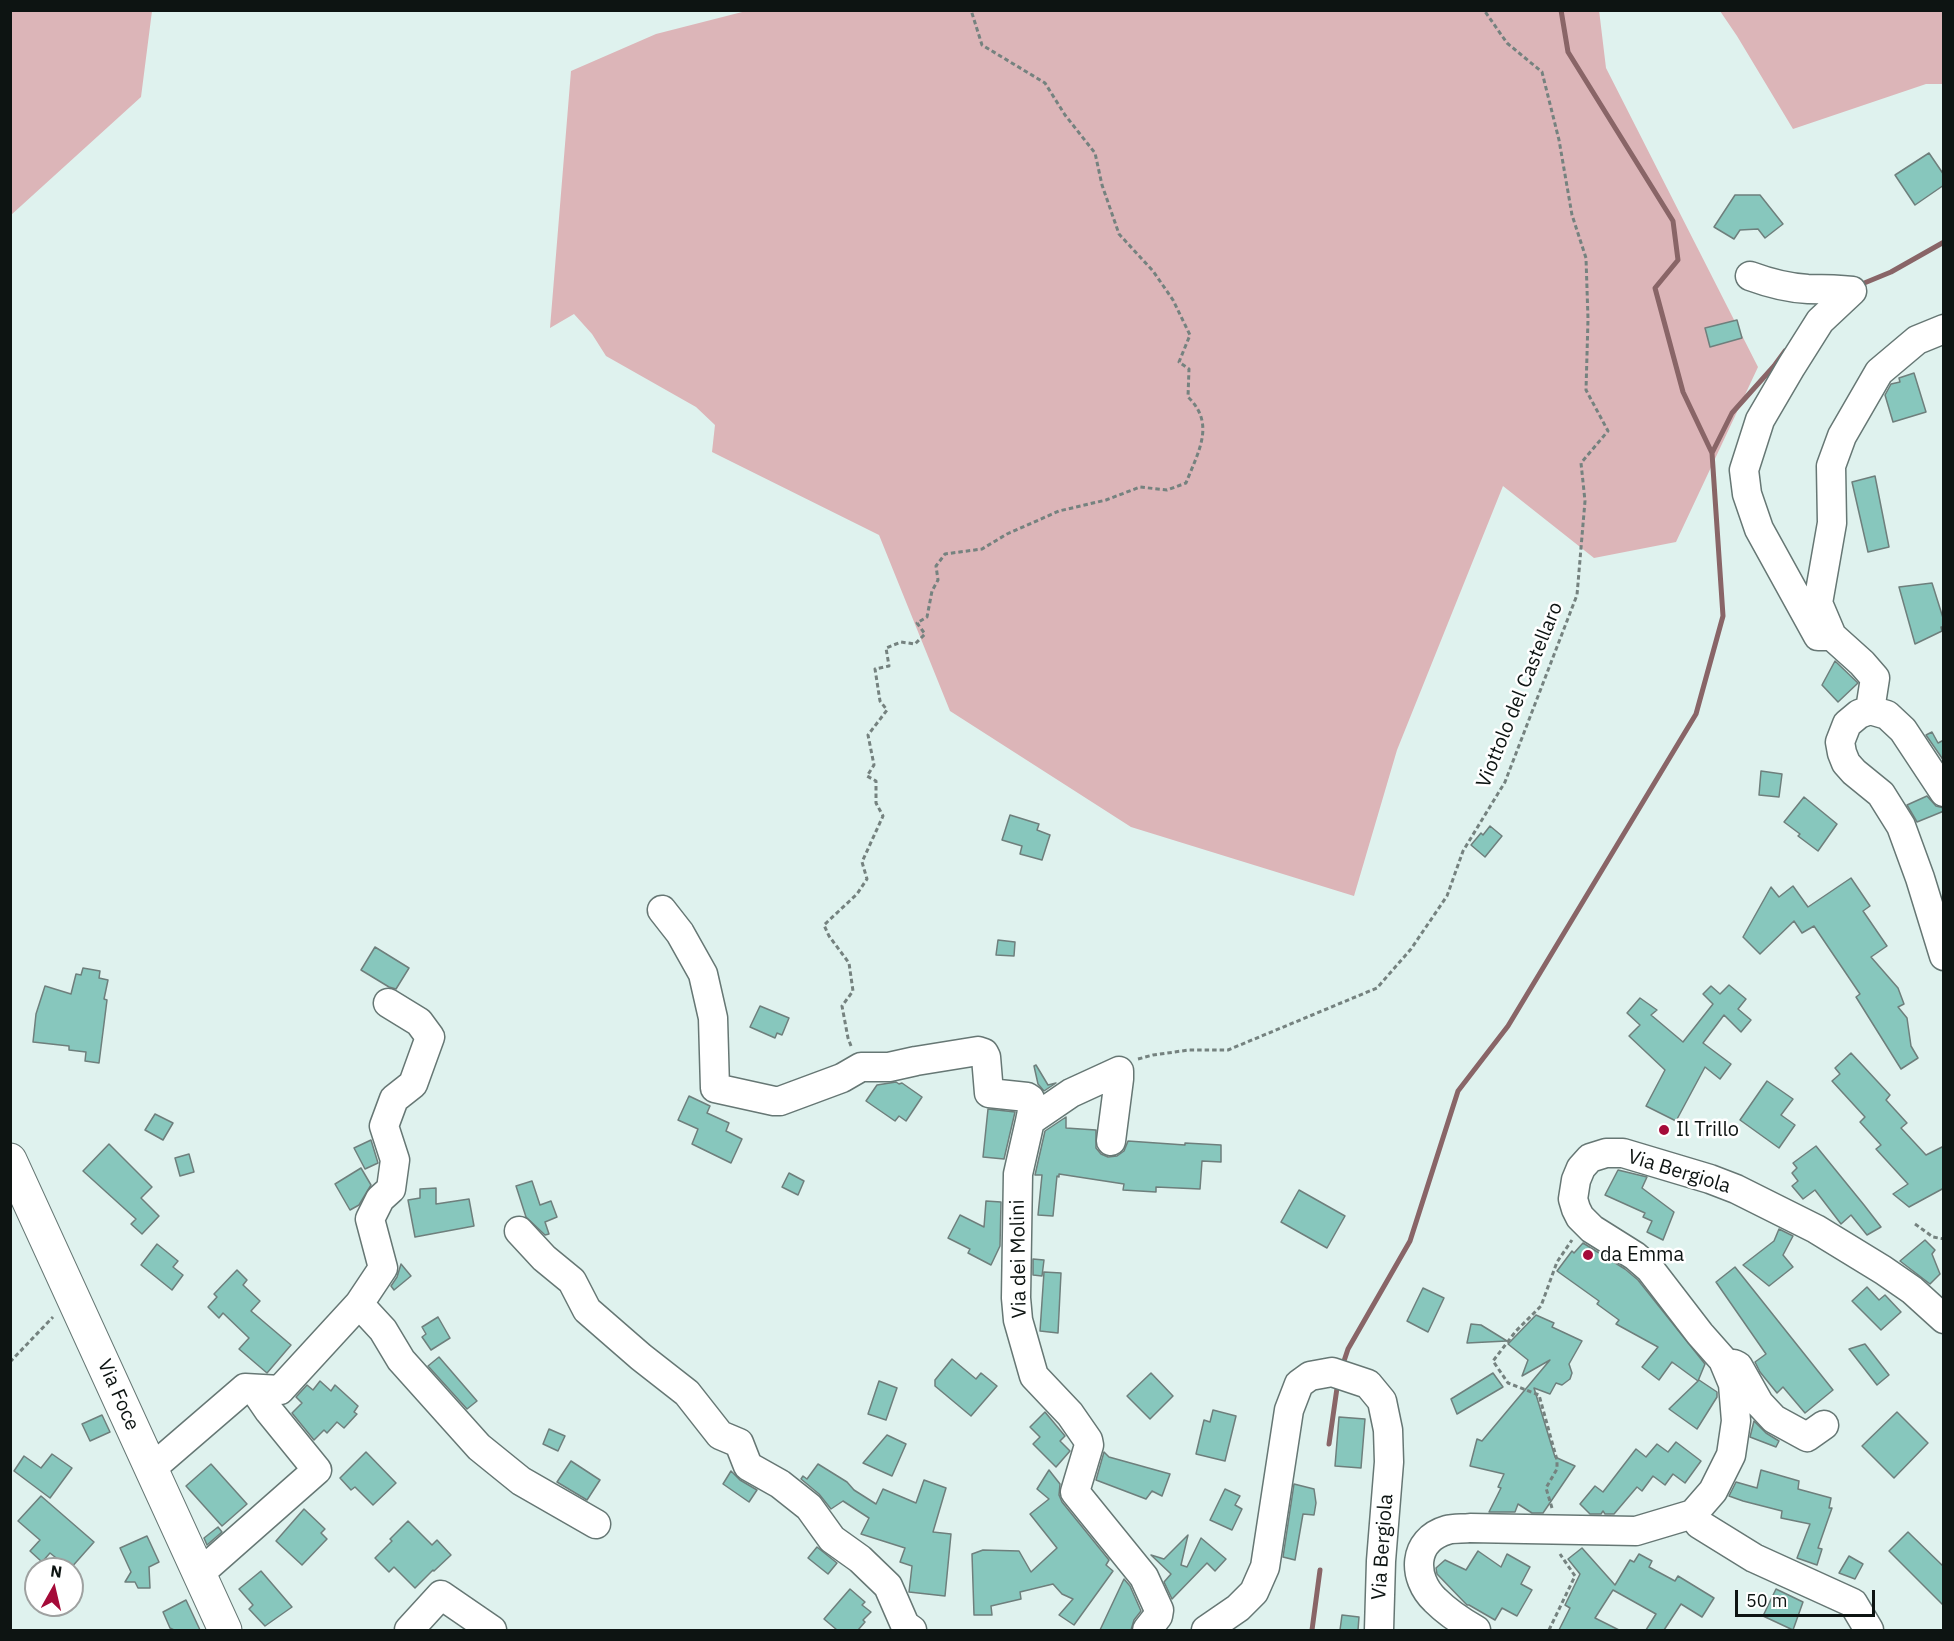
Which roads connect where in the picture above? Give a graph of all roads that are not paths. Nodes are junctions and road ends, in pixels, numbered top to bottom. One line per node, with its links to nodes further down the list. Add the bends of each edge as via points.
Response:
1 (1750, 276): 3 (street, via 1773,284 1852,291 1820,321 1791,367 1760,420 1744,470 1747,494 1759,529 1818,636)
2 (1944, 329): 3 (street, via 1917,340 1879,372 1842,436 1831,466 1832,523 1818,603)
3 (1832, 636): 4 (street, via 1875,678)
4 (1870, 710): 5 (street, via 1896,722); 7 (street, via 1847,724 1840,742 1842,753 1854,772 1881,794 1901,826)
5 (1944, 792)
6 (662, 910): 9 (street, via 704,974 713,1018 715,1088 780,1101 861,1067 889,1067 981,1052 986,1057 988,1091 1030,1099)
7 (1944, 956)
8 (388, 1003): 13 (street, via 419,1022 430,1037 413,1084 394,1099 384,1126 395,1160 391,1189 380,1199 370,1219 383,1268)
9 (1030, 1121): 10 (street, via 1071,1094 1119,1071); 26 (street, Via dei Molini, via 1018,1174 1018,1320 1034,1376 1070,1414 1088,1440 1075,1492 1144,1577 1158,1605 1158,1616)
10 (1111, 1141)
11 (10, 1160): 18 (main road, Via Foce)
12 (519, 1231): 25 (street, via 572,1281 587,1310 687,1394 720,1435 739,1443 748,1466 809,1507 832,1539 888,1586 905,1625)
13 (359, 1304): 16 (street, via 280,1390); 20 (street, via 383,1330 401,1359 479,1447 521,1481)
14 (1944, 1319): 15 (street, Via Bergiola, via 1912,1290 1816,1229 1736,1189 1623,1153 1590,1158 1576,1180 1576,1209 1592,1229 1650,1269)
15 (1723, 1360): 17 (street, via 1738,1366 1758,1404 1773,1419 1807,1437); 19 (street, via 1733,1384 1736,1421 1731,1455 1713,1491)
16 (254, 1389): 18 (street, via 245,1388); 21 (street, via 317,1470)
17 (1824, 1425)
18 (151, 1469): 21 (main road, Via Foce)
19 (1693, 1514): 29 (street, Via Bergiola, via 1636,1531 1446,1530 1427,1542 1418,1558 1420,1578 1433,1599); 30 (street, via 1699,1524 1754,1558 1853,1604)
20 (596, 1524)
21 (199, 1574): 22 (main road, Via Foce)
22 (225, 1630)
23 (409, 1630): 24 (street, via 441,1595)
24 (492, 1630)
25 (912, 1630)
26 (1148, 1630)
27 (1206, 1630): 28 (street, Via Bergiola, via 1254,1592 1265,1567 1289,1410 1299,1384 1310,1376 1344,1376 1368,1384 1382,1401 1389,1462)
28 (1379, 1630)
29 (1476, 1630)
30 (1869, 1630)

